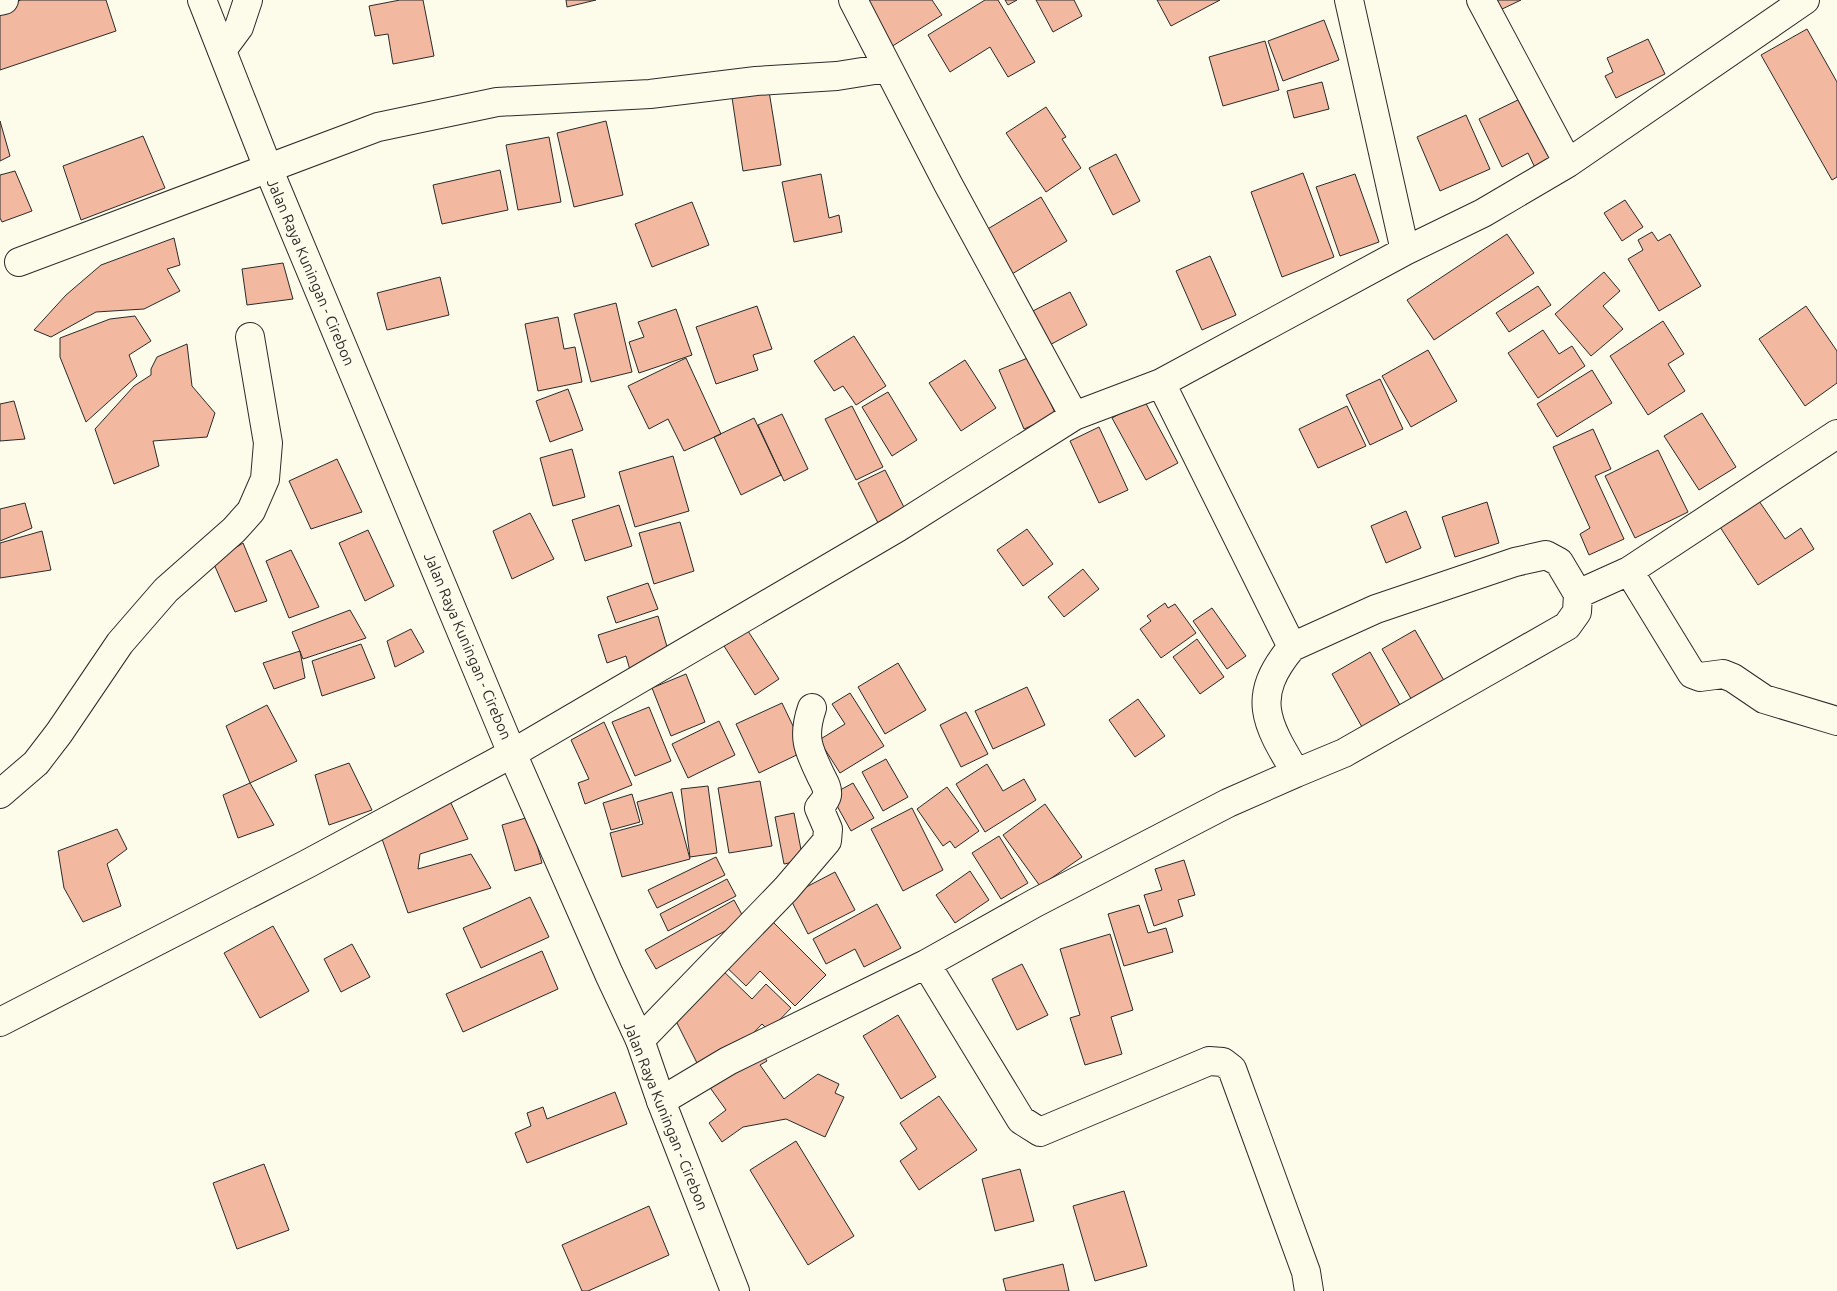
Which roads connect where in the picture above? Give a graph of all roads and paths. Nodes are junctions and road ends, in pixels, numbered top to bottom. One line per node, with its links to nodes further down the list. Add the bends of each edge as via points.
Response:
1 (4, 0): 8 (main road)
2 (202, 0): 9 (main road, Jalan Raya Kuningan - Cirebon)
3 (248, 0): 9 (main road, via 239,27)
4 (852, 0): 10 (main road)
5 (1349, 0): 13 (main road)
6 (1481, 0): 11 (main road)
7 (1805, 0): 11 (main road)
8 (0, 2)
9 (222, 50): 12 (main road, Jalan Raya Kuningan - Cirebon)
10 (887, 68): 12 (main road, via 650,94 497,102 378,127); 17 (main road)
11 (1568, 163): 13 (main road, via 1483,212)
12 (268, 168): 14 (main road); 24 (main road, Jalan Raya Kuningan - Cirebon)
13 (1405, 251): 16 (main road)
14 (19, 262)
15 (250, 337): 26 (main road, via 268,443 265,479 251,511 166,590 120,643 36,763)
16 (1161, 383): 17 (main road); 21 (main road)
17 (1074, 416): 24 (main road, via 897,528)
18 (1837, 434): 19 (main road)
19 (1629, 571): 20 (main road); 23 (main road, via 1692,674 1700,677 1723,674 1764,699)
20 (1578, 594): 21 (main road, via 1559,562 1546,555 1515,562 1376,609); 25 (main road, via 1577,612 1567,626 1344,753)
21 (1292, 647): 25 (main road, via 1279,663 1266,701 1272,734)
22 (812, 708): 29 (main road, via 806,724 806,739 826,787 826,798 819,808 828,829 827,841 786,889)
23 (1837, 720)
24 (513, 753): 28 (main road, via 308,864); 29 (main road, Jalan Raya Kuningan - Cirebon)
25 (1296, 773): 27 (main road, via 1219,808 1035,903)
26 (0, 794)
27 (926, 964): 30 (main road, via 728,1061); 32 (main road, via 1021,1120 1040,1132 1209,1061 1223,1062 1232,1069 1306,1272)
28 (0, 1022)
29 (635, 1032): 30 (main road, Jalan Raya Kuningan - Cirebon)
30 (661, 1100): 31 (main road, Jalan Raya Kuningan - Cirebon)
31 (735, 1291)
32 (1309, 1291)

